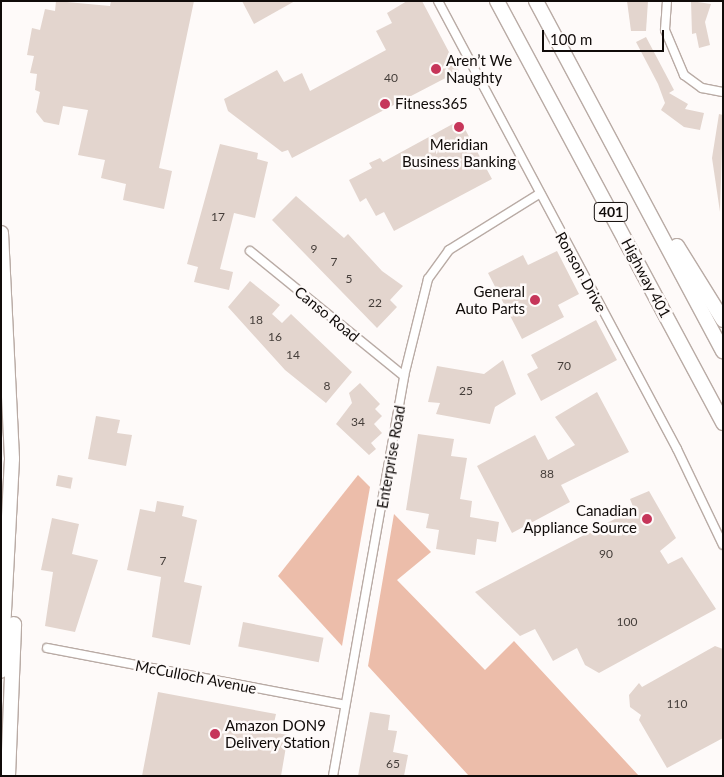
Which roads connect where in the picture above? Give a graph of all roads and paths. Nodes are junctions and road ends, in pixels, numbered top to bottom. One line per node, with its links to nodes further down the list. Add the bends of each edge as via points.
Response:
1 (438, 1): 7 (street, Ronson Drive)
2 (498, 1): 13 (highway, Highway 401 / 401)
3 (536, 1): 6 (highway, 401)
4 (667, 1): 5 (street, via 665,30 684,75 702,88)
5 (723, 92)
6 (616, 149): 10 (highway); 11 (highway, 401)
7 (539, 194): 12 (street, Enterprise Road, via 444,257 428,279 417,310); 15 (street, Ronson Drive, via 678,449)
8 (1, 233): 14 (highway)
9 (250, 251): 12 (street, Canso Road)
10 (723, 320)
11 (723, 352)
12 (404, 376): 18 (street, Enterprise Road)
13 (723, 423)
14 (12, 459): 17 (highway); 19 (highway, via 16,584)
15 (723, 545)
16 (47, 648): 18 (street, McCulloch Avenue)
17 (1, 671)
18 (344, 705): 20 (street, Enterprise Road)
19 (8, 776)
20 (333, 776)

